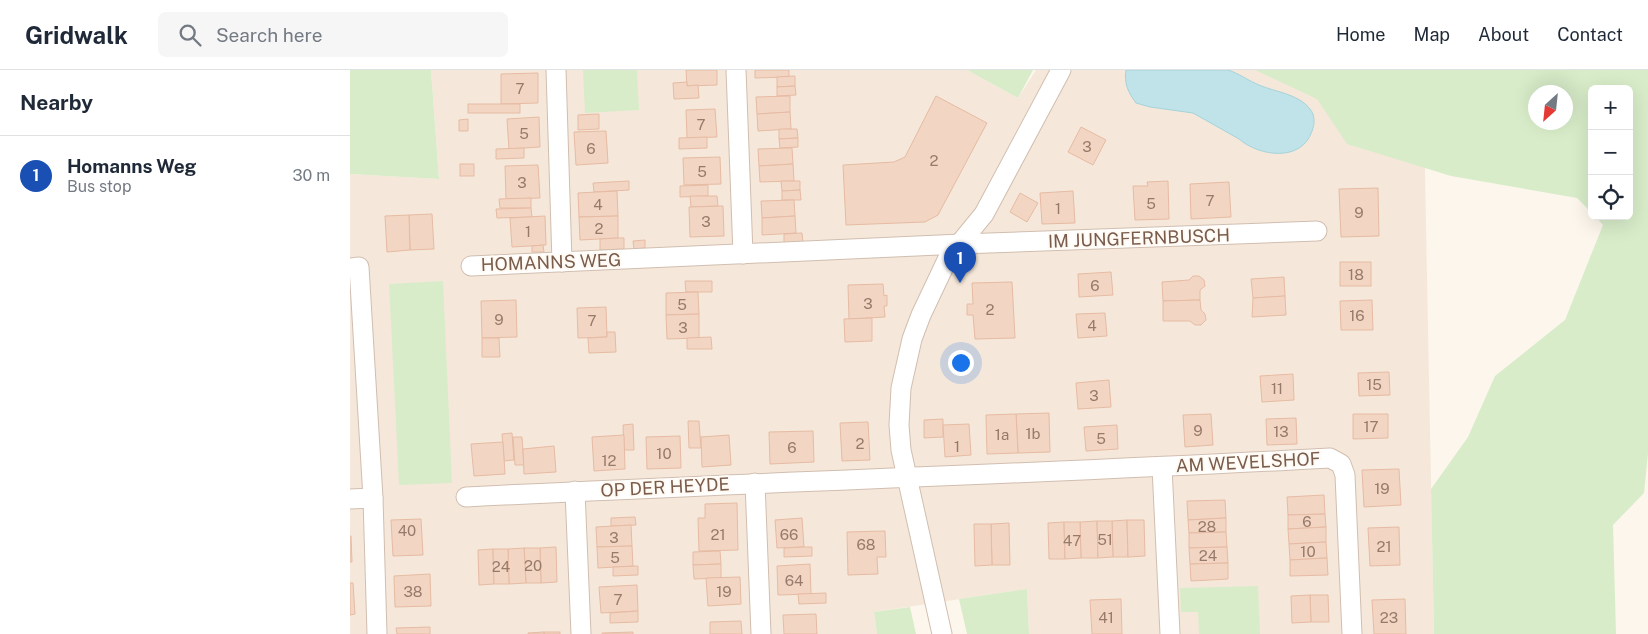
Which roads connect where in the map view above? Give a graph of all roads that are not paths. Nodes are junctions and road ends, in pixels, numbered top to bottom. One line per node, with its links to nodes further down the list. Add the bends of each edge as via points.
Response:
1 (556, 70): 7 (street)
2 (736, 70): 6 (street)
3 (1061, 70): 5 (street, via 984,214)
4 (1317, 231): 5 (street, IM JUNGFERNBUSCH)
5 (961, 244): 6 (street, HOMANNS WEG); 11 (street, via 948,258 921,314 903,376 901,450)
6 (743, 254): 7 (street, HOMANNS WEG)
7 (562, 262): 8 (street, HOMANNS WEG)
8 (471, 266)
9 (350, 268): 15 (street, via 359,267)
10 (1162, 467): 11 (street, AM WEVELSHOF); 21 (street, AM WEVELSHOF); 22 (street, AM WEVELSHOF, via 1330,458 1341,464 1345,475)
11 (908, 477): 12 (street, OP DER HEYDE); 20 (street)
12 (755, 483): 13 (street, OP DER HEYDE); 19 (street, OP DER HEYDE)
13 (575, 491): 14 (street, OP DER HEYDE); 18 (street, OP DER HEYDE)
14 (466, 497)
15 (373, 498): 16 (street); 17 (street)
16 (350, 499)
17 (377, 634)
18 (581, 634)
19 (761, 634)
20 (942, 634)
21 (1170, 634)
22 (1352, 634)

